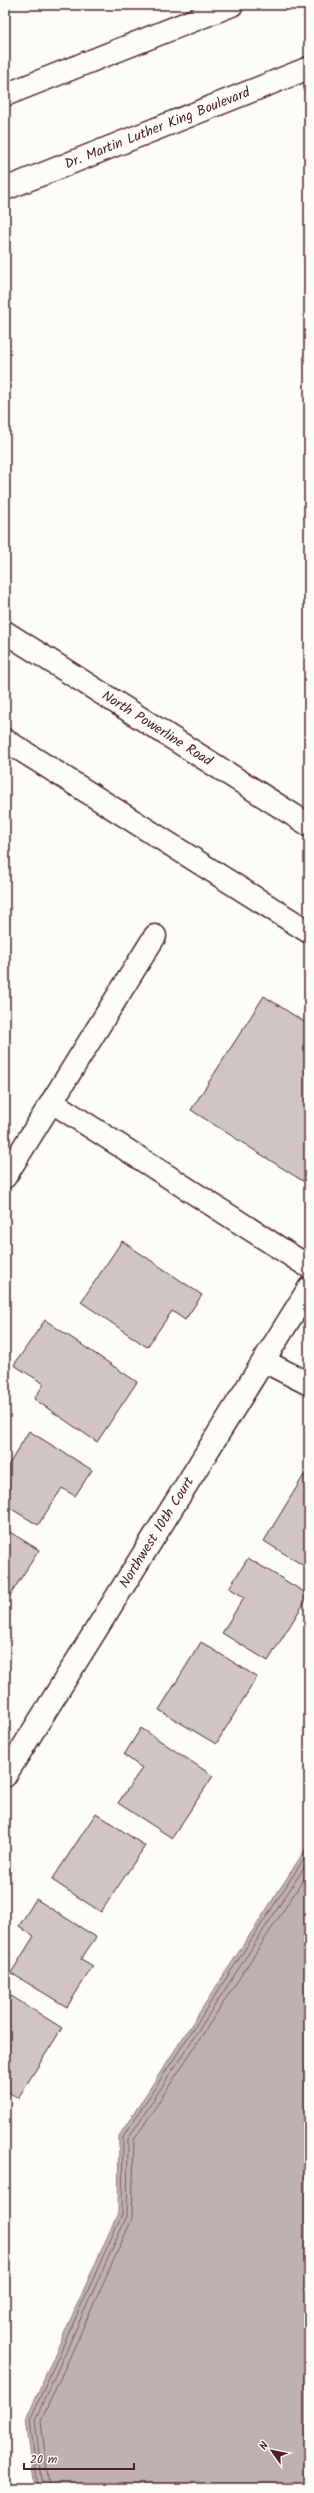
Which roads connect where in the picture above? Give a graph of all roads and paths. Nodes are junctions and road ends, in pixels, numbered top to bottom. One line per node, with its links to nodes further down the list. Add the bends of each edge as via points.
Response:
1 (232, 5): 3 (main road)
2 (309, 68): 4 (main road, Dr. Martin Luther King Boulevard)
3 (5, 95)
4 (5, 189)
5 (5, 632): 7 (main road, North Powerline Road)
6 (5, 740): 8 (main road)
7 (309, 825)
8 (309, 932)
9 (155, 936): 10 (main road)
10 (52, 1102): 11 (main road); 12 (main road)
11 (5, 1177)
12 (309, 1267)
13 (309, 1288): 14 (main road, Northwest 10th Court)
14 (264, 1360): 15 (main road); 16 (main road, Northwest 10th Court)
15 (309, 1384)
16 (5, 1776)

